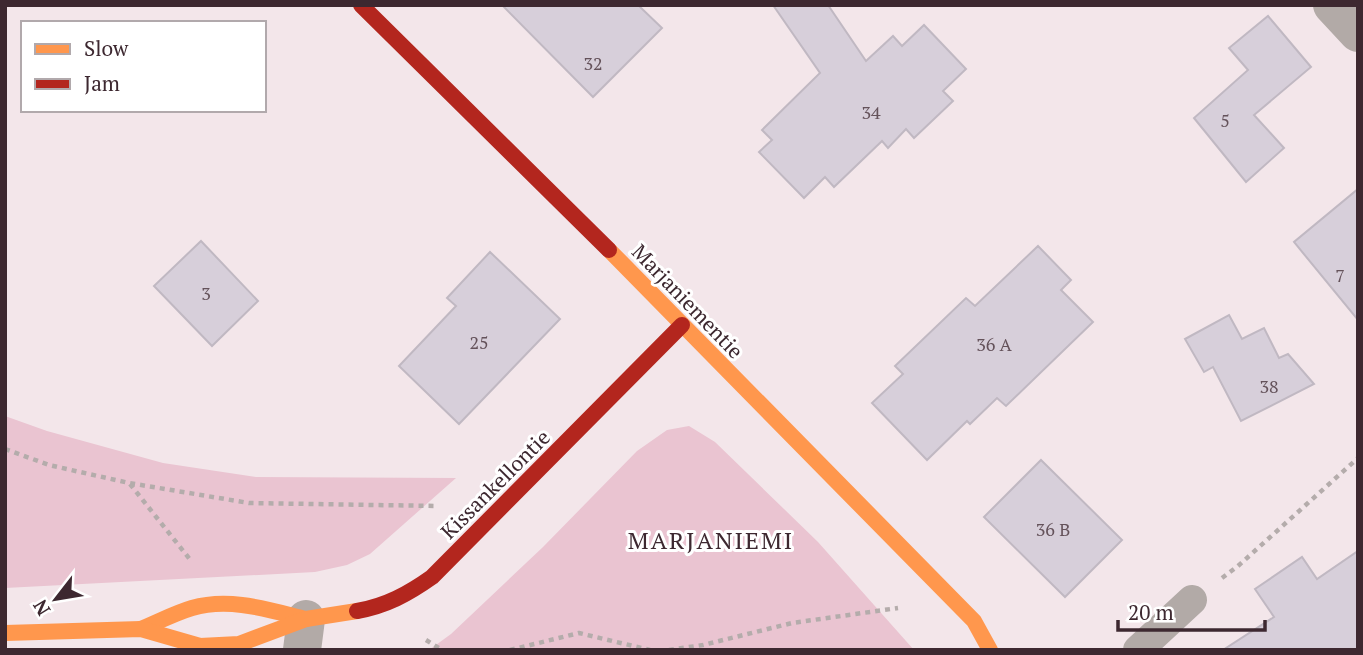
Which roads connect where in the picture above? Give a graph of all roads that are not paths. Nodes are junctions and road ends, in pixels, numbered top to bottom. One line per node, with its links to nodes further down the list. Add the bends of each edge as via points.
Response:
1 (361, 5): 4 (street, Marjaniementie)
2 (1332, 5): 3 (street)
3 (1358, 33)
4 (682, 325): 7 (street, Marjaniementie); 9 (street, Kissankellontie, via 432,577 406,596)
5 (1192, 600): 12 (lane)
6 (141, 629): 8 (street, Kissankellontie); 9 (street, Kissankellontie, via 200,646); 9 (street, Kissankellontie, via 194,607 239,604)
7 (980, 631): 10 (street, Marjaniementie); 11 (street, Marjaniementie)
8 (5, 633)
9 (304, 635)
10 (990, 650)
11 (1009, 650)
12 (1139, 650)

